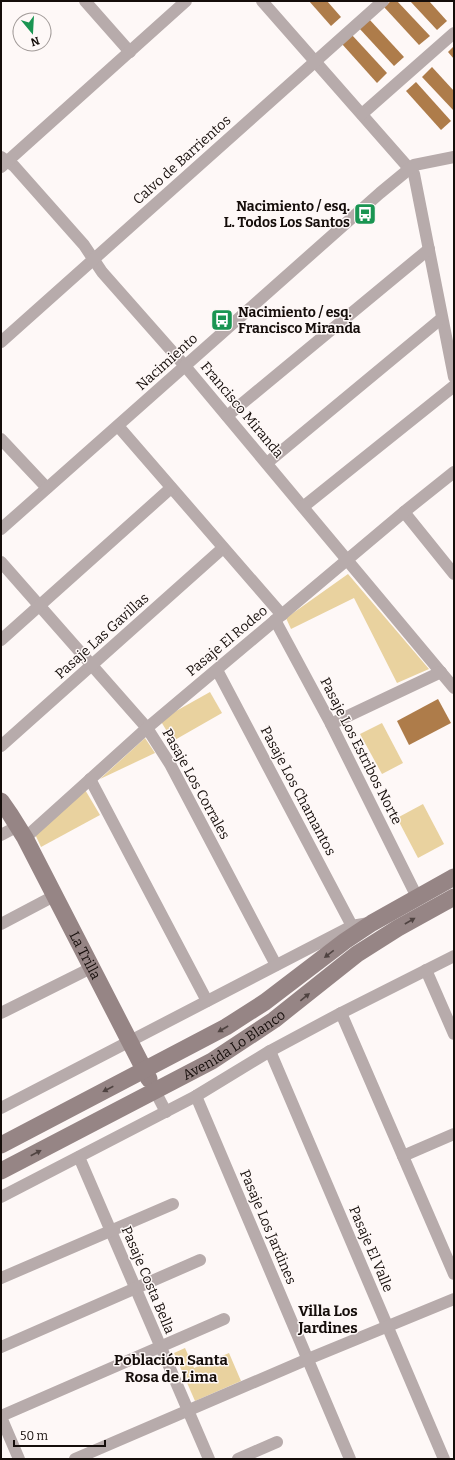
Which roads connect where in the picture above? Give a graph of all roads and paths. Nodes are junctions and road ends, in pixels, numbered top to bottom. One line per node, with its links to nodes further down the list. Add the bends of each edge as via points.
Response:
1 (86, 1): 6 (street)
2 (186, 1): 6 (street)
3 (263, 1): 7 (street)
4 (383, 1): 7 (street, Calvo de Barrientos)
5 (454, 32): 8 (street)
6 (130, 52): 10 (street)
7 (315, 61): 8 (street); 13 (street, Calvo de Barrientos)
8 (362, 114): 11 (street)
9 (454, 157): 11 (street, Nacimiento)
10 (3, 162): 13 (street, Francisco Miranda, via 14,166)
11 (410, 168): 12 (street, via 414,174); 16 (street, Nacimiento)
12 (429, 249): 14 (street); 19 (street)
13 (94, 259): 15 (street, Calvo de Barrientos); 16 (street, Francisco Miranda, via 102,272)
14 (442, 318): 17 (street); 22 (street)
15 (1, 342)
16 (185, 366): 19 (street, Francisco Miranda); 20 (street, Nacimiento)
17 (454, 377)
18 (454, 386): 26 (street)
19 (227, 416): 22 (street, Francisco Miranda)
20 (118, 426): 24 (street, Nacimiento); 25 (street, Pasaje Los Estribos Norte)
21 (1, 439): 24 (street)
22 (267, 463): 26 (street, Francisco Miranda)
23 (452, 478): 27 (street, Pasaje El Rodeo)
24 (47, 488): 28 (street, Nacimiento)
25 (171, 488): 29 (street, Pasaje Los Estribos Norte); 33 (street)
26 (303, 507): 30 (street, Francisco Miranda)
27 (404, 512): 30 (street, Pasaje El Rodeo); 32 (street)
28 (1, 530)
29 (223, 548): 34 (street, Pasaje Los Estribos Norte); 36 (street, Pasaje Las Gavillas)
30 (348, 560): 34 (street, Pasaje El Rodeo); 38 (street, Francisco Miranda)
31 (1, 562): 33 (street, Pasaje Los Corrales)
32 (454, 574)
33 (40, 606): 35 (street); 36 (street, Pasaje Los Corrales)
34 (278, 618): 37 (street, Pasaje El Rodeo); 40 (street, Pasaje Los Estribos Norte)
35 (1, 640)
36 (92, 665): 41 (street, Pasaje Los Corrales); 42 (street, Pasaje Las Gavillas)
37 (217, 670): 41 (street, Pasaje El Rodeo); 53 (street, Pasaje Los Chamantos)
38 (441, 672): 39 (street, Francisco Miranda); 40 (street)
39 (453, 683)
40 (331, 724): 49 (street, Pasaje Los Estribos Norte)
41 (147, 728): 43 (street, Pasaje El Rodeo); 55 (street, Pasaje Los Corrales, via 170,764)
42 (1, 746)
43 (90, 779): 45 (street, Pasaje El Rodeo); 58 (street)
44 (1, 800): 45 (main road, La Trilla)
45 (21, 832): 46 (street, Pasaje El Rodeo); 48 (main road, La Trilla)
46 (1, 835)
47 (454, 877): 49 (main road, Avenida Lo Blanco)
48 (54, 896): 52 (street); 56 (main road, La Trilla)
49 (417, 897): 51 (main road, Avenida Lo Blanco)
50 (454, 897): 65 (main road, Avenida Lo Blanco, one-way to 50, via 239,1045 357,954)
51 (372, 923): 53 (street, Avenida Lo Blanco); 64 (main road, Avenida Lo Blanco, one-way to 64, via 247,1014)
52 (1, 924)
53 (352, 926): 55 (street, Avenida Lo Blanco)
54 (454, 956): 57 (street, Avenida Lo Blanco)
55 (276, 965): 58 (street, Avenida Lo Blanco)
56 (91, 968): 59 (street); 62 (main road, La Trilla)
57 (426, 970): 60 (street, Avenida Lo Blanco); 61 (street)
58 (207, 1001): 62 (street, Avenida Lo Blanco)
59 (1, 1013)
60 (341, 1013): 63 (street, Avenida Lo Blanco); 71 (street)
61 (454, 1034)
62 (129, 1041): 64 (main road, La Trilla); 67 (street, Avenida Lo Blanco)
63 (270, 1051): 66 (street, Avenida Lo Blanco); 83 (street, Pasaje El Valle)
64 (144, 1071): 65 (main road, La Trilla); 70 (main road, Avenida Lo Blanco, one-way to 70)
65 (155, 1091): 68 (street, La Trilla); 73 (main road, Avenida Lo Blanco, one-way to 65)
66 (196, 1096): 68 (street, Avenida Lo Blanco); 86 (street, Pasaje Los Jardines)
67 (1, 1108)
68 (166, 1112): 72 (street, Avenida Lo Blanco)
69 (454, 1134): 71 (street)
70 (1, 1145)
71 (403, 1156): 78 (street)
72 (79, 1157): 74 (street, Avenida Lo Blanco); 76 (street, Pasaje Costa Bella)
73 (1, 1172)
74 (1, 1198)
75 (173, 1204): 76 (street)
76 (110, 1231): 79 (street); 80 (street, Pasaje Costa Bella)
77 (200, 1260): 80 (street)
78 (454, 1274)
79 (1, 1278)
80 (136, 1288): 84 (street, Pasaje Costa Bella); 85 (street)
81 (454, 1299): 83 (street)
82 (224, 1319): 84 (street)
83 (388, 1327): 86 (street); 95 (street, Pasaje El Valle)
84 (161, 1346): 87 (street, Pasaje Costa Bella); 88 (street)
85 (1, 1347)
86 (308, 1359): 87 (street); 94 (street, Pasaje Los Jardines)
87 (188, 1410): 91 (street); 92 (street, Pasaje Costa Bella)
88 (1, 1417): 90 (street)
89 (277, 1442): 93 (street)
90 (19, 1459)
91 (76, 1459)
92 (210, 1459)
93 (238, 1459)
94 (350, 1459)
95 (444, 1459)

